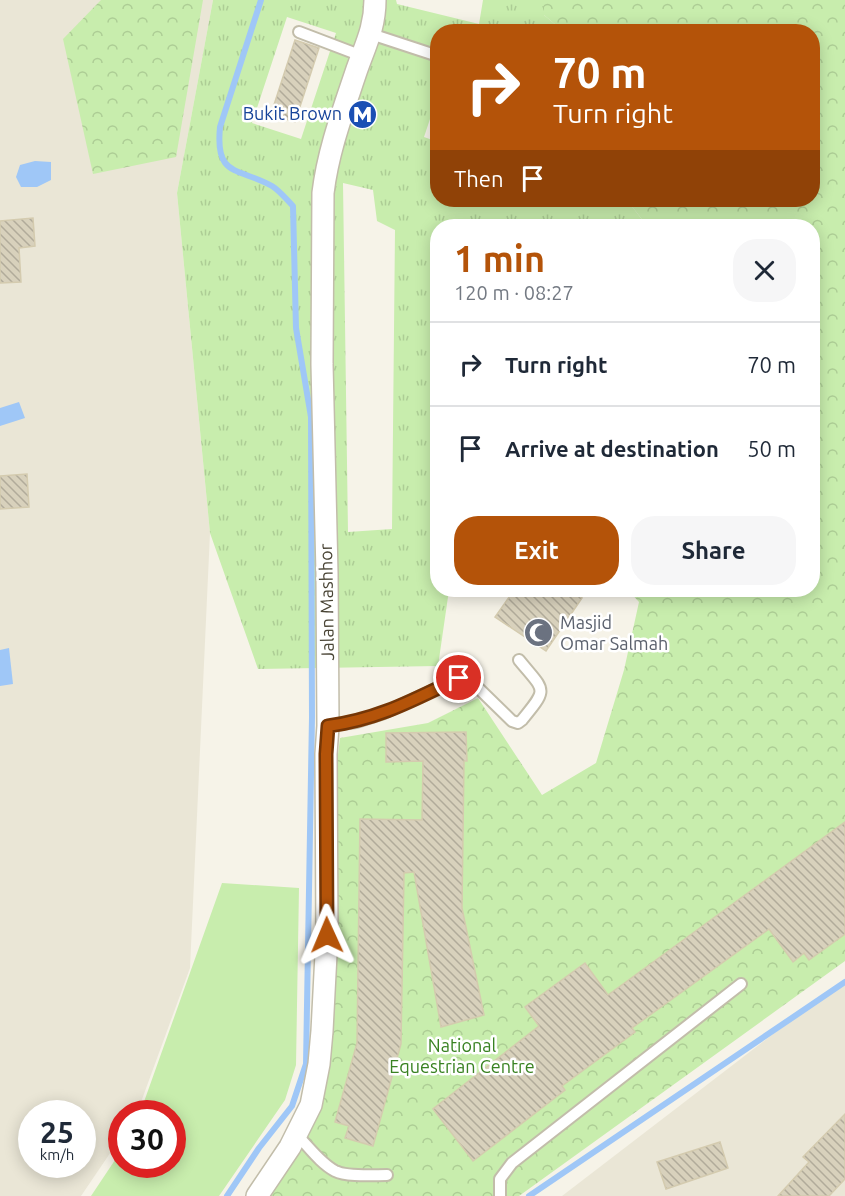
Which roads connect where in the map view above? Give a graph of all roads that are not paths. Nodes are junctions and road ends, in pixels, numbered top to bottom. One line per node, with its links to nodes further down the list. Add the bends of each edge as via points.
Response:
1 (375, 0): 3 (street, Jalan Mashhor)
2 (299, 32): 5 (lane)
3 (371, 34): 4 (lane); 5 (street, Jalan Mashhor)
4 (430, 53)
5 (362, 56): 7 (street, Jalan Mashhor, via 336,131 323,193)
6 (519, 660): 7 (lane, via 542,692 518,723 470,680 459,678 384,713)
7 (328, 726): 9 (street, Jalan Mashhor, via 327,935 322,1031 311,1105)
8 (741, 984): 12 (lane, via 512,1163 500,1179)
9 (297, 1135): 10 (lane, via 333,1170); 11 (street, Jalan Mashhor)
10 (387, 1175)
11 (257, 1196)
12 (500, 1196)

